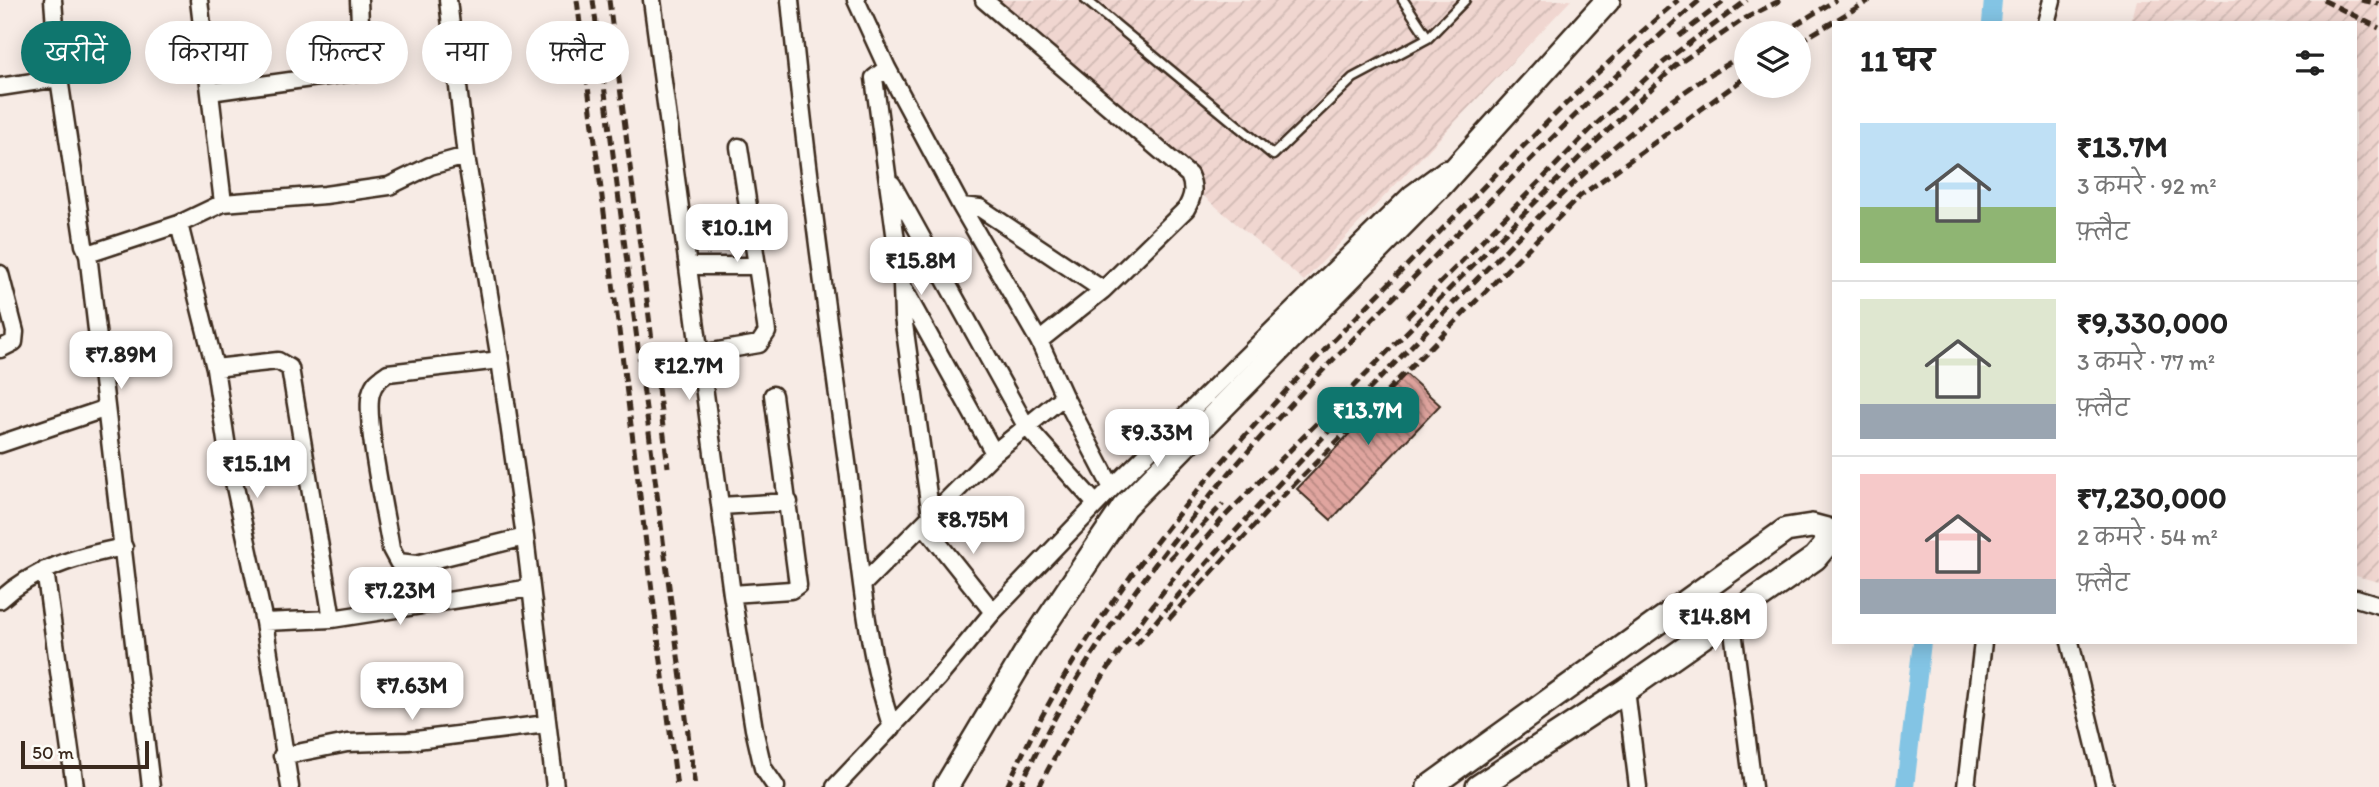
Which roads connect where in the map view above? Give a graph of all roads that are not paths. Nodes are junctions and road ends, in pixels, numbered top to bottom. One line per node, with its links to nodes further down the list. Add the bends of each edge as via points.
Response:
1 (54, 0): 14 (street)
2 (199, 0): 21 (street)
3 (359, 0): 21 (street, via 362,71)
4 (448, 0): 24 (street)
5 (652, 0): 30 (street)
6 (790, 0): 55 (street, via 805,156)
7 (856, 0): 17 (street)
8 (984, 0): 34 (street, via 1193,183 1194,193 1185,209)
9 (1086, 0): 16 (lane, via 1273,155 1353,78)
10 (1404, 0): 16 (lane)
11 (1465, 0): 16 (lane)
12 (1608, 0): 22 (street)
13 (2052, 0): 15 (street)
14 (55, 21)
15 (2047, 21)
16 (1429, 38)
17 (887, 68): 25 (street, via 874,78); 27 (street)
18 (21, 84): 20 (street)
19 (60, 84): 29 (street)
20 (0, 87)
21 (210, 92): 26 (street)
22 (1476, 146): 46 (street, via 1411,194); 78 (street, via 1124,507 1027,651)
23 (738, 148): 31 (street)
24 (466, 156): 26 (street, via 430,166 389,186); 38 (street)
25 (886, 174): 33 (street); 43 (street)
26 (223, 203): 28 (street)
27 (961, 206): 34 (street, via 980,208); 35 (street)
28 (179, 224): 29 (street); 39 (street)
29 (88, 254): 42 (street)
30 (689, 266): 31 (street); 37 (street)
31 (756, 266): 37 (street, via 765,340)
32 (0, 274): 36 (street, via 15,332 14,342)
33 (902, 285): 45 (street); 50 (street)
34 (1102, 290): 35 (street)
35 (1040, 341): 41 (street)
36 (0, 349)
37 (700, 354): 49 (street)
38 (500, 360): 52 (street); 52 (street, via 388,373 376,381 370,394 371,421 391,549 398,562 416,564)
39 (215, 368): 63 (street, via 278,361 290,368); 64 (street, via 228,454)
40 (773, 395): 47 (street)
41 (1064, 396): 43 (street); 46 (street)
42 (104, 409): 44 (street); 53 (street)
43 (1026, 426): 45 (street); 48 (street)
44 (0, 444)
45 (994, 453): 50 (street)
46 (1112, 488): 48 (street)
47 (789, 502): 49 (street); 57 (street, via 798,584 791,590)
48 (1096, 504): 61 (street)
49 (720, 506): 57 (street)
50 (928, 520): 55 (street); 61 (street)
51 (1830, 530): 62 (street, via 1826,545 1815,558); 79 (street, via 1812,526 1786,530)
52 (525, 537): 56 (street)
53 (124, 547): 54 (street, via 70,558); 73 (street)
54 (46, 570): 59 (street); 72 (street)
55 (863, 584): 69 (street, via 878,687)
56 (531, 588): 63 (street); 68 (street)
57 (732, 594): 76 (street, via 754,729 764,768)
58 (2357, 598): 60 (street)
59 (0, 600)
60 (2379, 605)
61 (993, 612): 69 (street)
62 (1731, 615): 67 (street); 82 (street)
63 (332, 619): 64 (street)
64 (264, 622): 70 (street)
65 (1983, 644): 83 (street)
66 (2070, 644): 84 (street)
67 (1626, 690): 71 (street); 81 (street)
68 (547, 724): 70 (street, via 408,741 347,743); 75 (street)
69 (892, 728): 77 (street)
70 (282, 756): 74 (street)
71 (1503, 778): 80 (street)
72 (75, 787)
73 (151, 787)
74 (289, 787)
75 (555, 787)
76 (776, 787)
77 (835, 787)
78 (946, 787)
79 (1429, 787)
80 (1478, 787)
81 (1639, 787)
82 (1753, 787)
83 (1966, 787)
84 (2105, 787)

